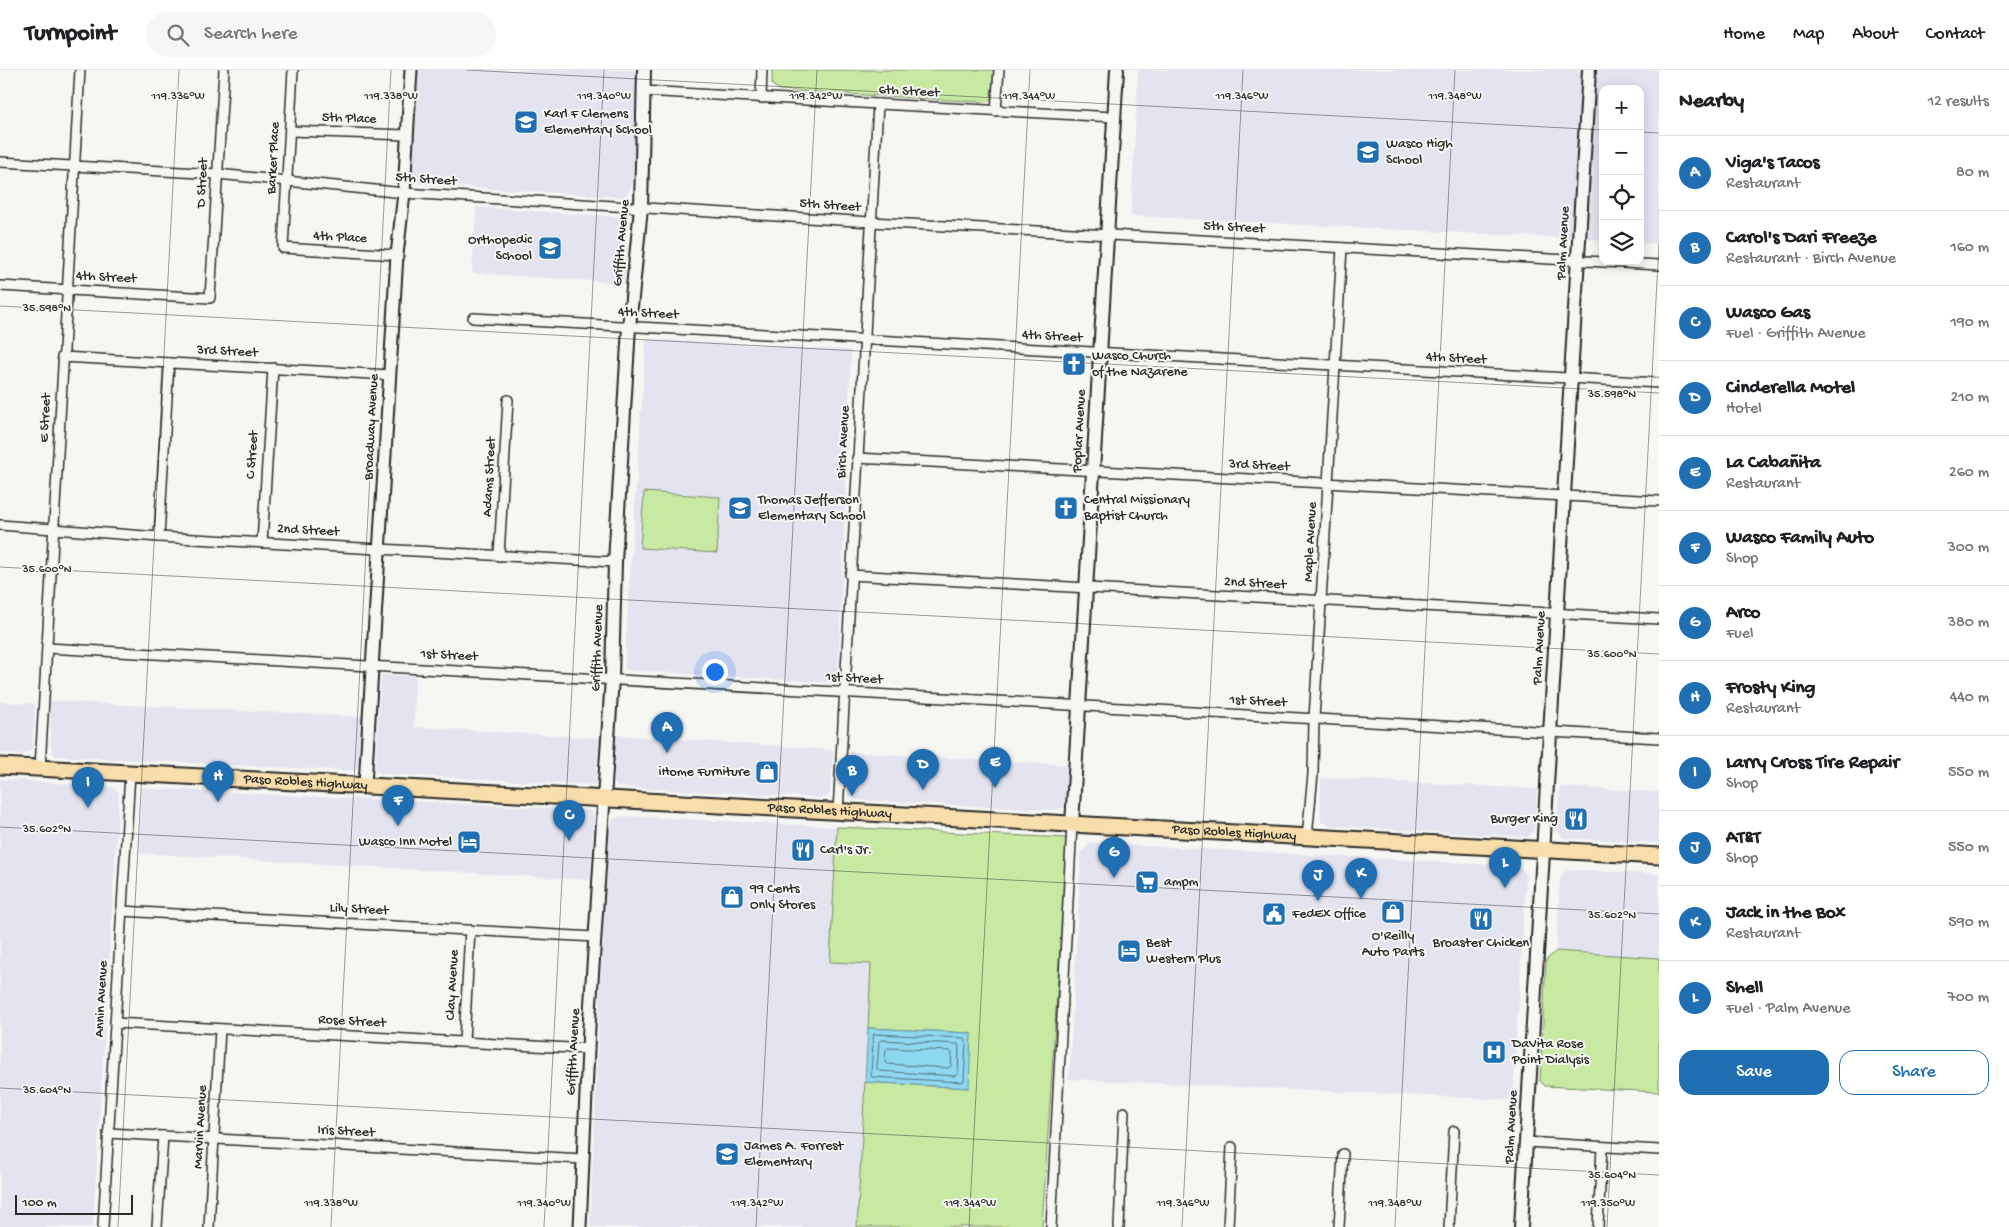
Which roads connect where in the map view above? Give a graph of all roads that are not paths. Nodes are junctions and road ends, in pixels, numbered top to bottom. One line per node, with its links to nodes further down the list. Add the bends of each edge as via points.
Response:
1 (80, 70): 18 (street, E Street)
2 (224, 70): 19 (street, D Street)
3 (293, 70): 15 (street, Barker Place)
4 (411, 70): 16 (street, Broadway Avenue)
5 (644, 70): 10 (main road, Griffith Avenue)
6 (762, 70): 11 (street)
7 (998, 70): 13 (street)
8 (1117, 70): 14 (main road, Poplar Avenue)
9 (1589, 70): 28 (main road, Palm Avenue)
10 (643, 91): 11 (street, 6th Street); 22 (main road, Griffith Avenue)
11 (761, 98): 12 (street, 6th Street)
12 (878, 104): 13 (street, 6th Street); 23 (street, Birch Avenue)
13 (996, 111): 14 (street, 6th Street)
14 (1114, 117): 24 (main road, Poplar Avenue)
15 (290, 131): 16 (street, 5th Place); 20 (street, Barker Place)
16 (407, 135): 21 (street, Broadway Avenue)
17 (0, 162): 18 (street, 5th Street)
18 (74, 166): 19 (street, 5th Street); 31 (street, E Street)
19 (218, 174): 20 (street, 5th Street); 32 (street, D Street)
20 (287, 182): 21 (street, 5th Street); 25 (street, Barker Place)
21 (404, 193): 22 (street, 5th Street); 27 (street, Broadway Avenue)
22 (641, 208): 23 (street, 5th Street); 34 (main road, Griffith Avenue)
23 (871, 222): 24 (street, 5th Street); 35 (street, Birch Avenue)
24 (1107, 235): 26 (street, 5th Street); 36 (main road, Poplar Avenue)
25 (282, 248): 27 (street, 4th Place)
26 (1342, 248): 28 (street, 5th Street); 39 (street, Maple Avenue)
27 (397, 255): 41 (street, Broadway Avenue)
28 (1578, 261): 29 (street, 5th Street); 42 (main road, Palm Avenue)
29 (1659, 265)
30 (0, 286): 31 (street, 4th Street)
31 (66, 290): 32 (street, 4th Street); 37 (street, E Street)
32 (210, 298)
33 (473, 318): 34 (street, 4th Street)
34 (629, 327): 35 (street, 4th Street); 56 (main road, Griffith Avenue)
35 (864, 340): 36 (street, 4th Street); 45 (street, Birch Avenue)
36 (1100, 353): 39 (street, 4th Street); 46 (main road, Poplar Avenue)
37 (62, 357): 38 (street, 3rd Street); 51 (street, E Street)
38 (169, 362): 40 (street, 3rd Street); 52 (street)
39 (1336, 366): 42 (street, 4th Street); 47 (street, Maple Avenue)
40 (272, 368): 41 (street, 3rd Street); 53 (street, C Street)
41 (390, 375): 54 (street, Broadway Avenue)
42 (1571, 378): 43 (street, 4th Street); 48 (main road, Palm Avenue)
43 (1659, 383)
44 (508, 400): 55 (street, Adams Street)
45 (857, 458): 46 (street, 3rd Street); 57 (street, Birch Avenue)
46 (1093, 471): 47 (street, 3rd Street); 58 (main road, Poplar Avenue)
47 (1328, 484): 48 (street, 3rd Street); 59 (street, Maple Avenue)
48 (1564, 497): 49 (street, 3rd Street); 60 (main road, Palm Avenue)
49 (1659, 501)
50 (0, 525): 51 (street, 2nd Street)
51 (54, 529): 52 (street, 2nd Street); 62 (street, E Street)
52 (159, 537): 53 (street, 2nd Street)
53 (262, 543): 54 (street, 2nd Street)
54 (379, 549): 55 (street, 2nd Street); 63 (street, Broadway Avenue)
55 (499, 556): 56 (street, 2nd Street)
56 (615, 562): 64 (main road, Griffith Avenue)
57 (850, 575): 58 (street, 2nd Street); 65 (street, Birch Avenue)
58 (1086, 588): 59 (street, 2nd Street); 66 (main road, Poplar Avenue)
59 (1322, 602): 60 (street, 2nd Street); 67 (street, Maple Avenue)
60 (1557, 614): 61 (street, 2nd Street); 68 (main road, Palm Avenue)
61 (1659, 620)
62 (47, 648): 63 (street, 1st Street); 71 (street, E Street)
63 (372, 666): 64 (street, 1st Street); 73 (street, Broadway Avenue)
64 (612, 678): 65 (street, 1st Street); 74 (main road, Griffith Avenue)
65 (846, 692): 66 (street, 1st Street); 75 (street, Birch Avenue)
66 (1079, 705): 67 (street, 1st Street); 76 (main road, Poplar Avenue)
67 (1314, 719): 68 (street, 1st Street); 77 (street, Maple Avenue)
68 (1550, 732): 69 (street, 1st Street); 78 (main road, Palm Avenue)
69 (1659, 738)
70 (0, 766): 71 (highway, Paso Robles Highway)
71 (40, 768): 72 (highway, Paso Robles Highway)
72 (130, 773): 73 (highway, Paso Robles Highway); 80 (street, Annin Avenue)
73 (365, 785): 74 (highway, Paso Robles Highway)
74 (604, 799): 75 (highway, Paso Robles Highway); 82 (street, Griffith Avenue)
75 (838, 812): 76 (highway, Paso Robles Highway)
76 (1072, 824): 77 (highway, Paso Robles Highway); 102 (street)
77 (1308, 837): 78 (highway, Paso Robles Highway)
78 (1543, 850): 79 (highway, Paso Robles Highway); 92 (main road, Palm Avenue)
79 (1659, 856)
80 (121, 911): 81 (street, Lily Street); 83 (street, Annin Avenue)
81 (470, 930): 82 (street, Lily Street); 85 (street, Clay Avenue)
82 (595, 937): 86 (street, Griffith Avenue)
83 (114, 1023): 84 (street, Rose Street); 89 (street, Annin Avenue)
84 (220, 1029): 85 (street, Rose Street); 91 (street, Marvin Avenue)
85 (464, 1042): 86 (street, Rose Street)
86 (589, 1049): 97 (street, Griffith Avenue)
87 (1124, 1112): 103 (street)
88 (1454, 1131): 106 (street)
89 (108, 1133): 90 (street, Iris Street); 98 (street, Annin Avenue)
90 (164, 1136): 91 (street, Iris Street); 99 (street)
91 (214, 1139): 97 (street, Iris Street); 100 (street, Marvin Avenue)
92 (1526, 1142): 94 (street); 107 (main road, Palm Avenue)
93 (1232, 1147): 104 (street)
94 (1602, 1147): 95 (street); 108 (street)
95 (1659, 1150)
96 (1343, 1154): 105 (street)
97 (583, 1159): 101 (street, Griffith Avenue)
98 (103, 1227)
99 (157, 1227)
100 (209, 1227)
101 (580, 1227)
102 (1051, 1227)
103 (1119, 1227)
104 (1228, 1227)
105 (1339, 1227)
106 (1449, 1227)
107 (1521, 1227)
108 (1598, 1227)

